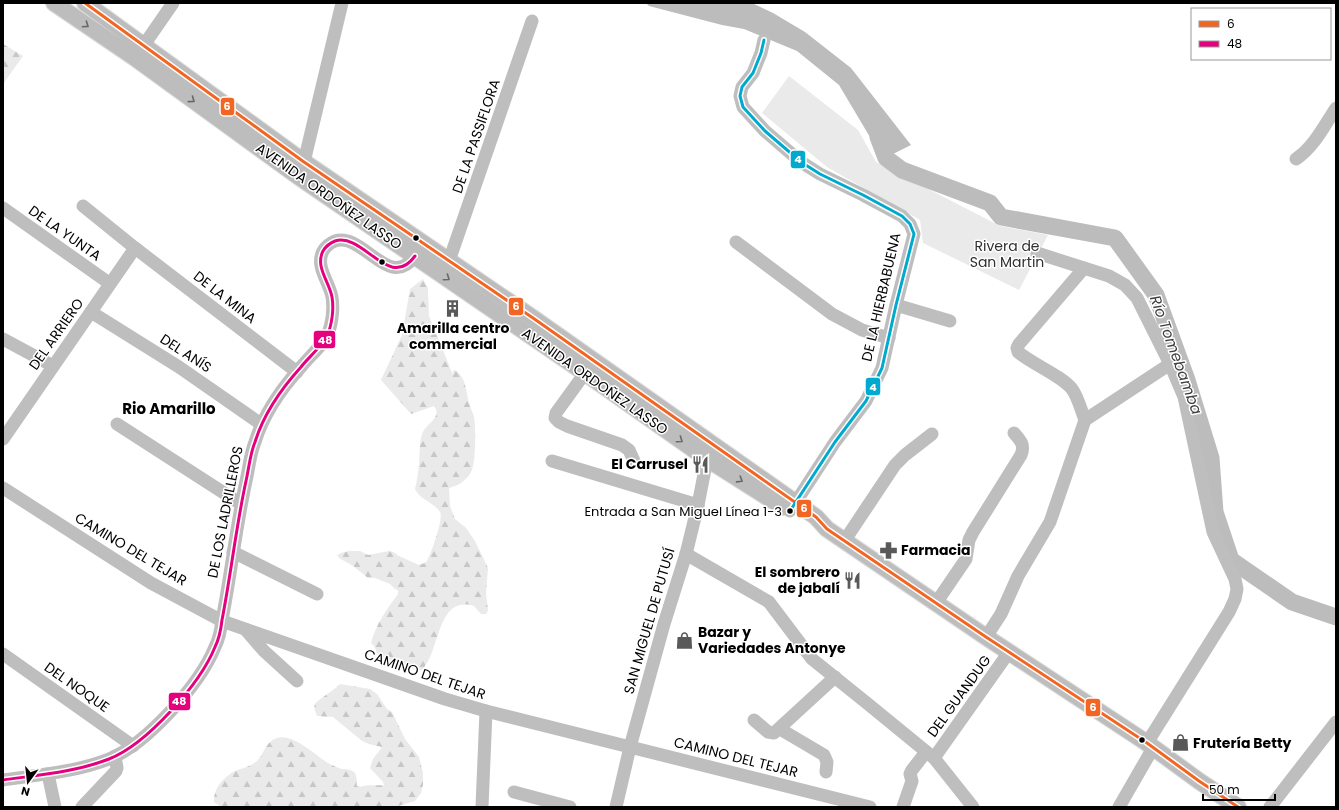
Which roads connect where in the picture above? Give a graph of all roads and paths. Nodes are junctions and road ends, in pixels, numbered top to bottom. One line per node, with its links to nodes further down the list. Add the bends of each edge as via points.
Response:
1 (54, 3): 16 (main road, AVENIDA ORDOÑEZ LASSO, one-way to 16)
2 (173, 3): 7 (street)
3 (342, 3): 10 (street)
4 (92, 5): 7 (main road, AVENIDA ORDOÑEZ LASSO)
5 (532, 21): 17 (street, DE LA PASSIFLORA)
6 (764, 40): 20 (street, DE LA HIERBABUENA, via 753,73 742,87 740,96 743,107 765,131 801,162 902,216 910,224 914,234)
7 (144, 45): 10 (main road, AVENIDA ORDOÑEZ LASSO)
8 (1336, 108): 9 (street, via 1315,141)
9 (1296, 159)
10 (304, 162): 17 (main road, AVENIDA ORDOÑEZ LASSO)
11 (83, 206): 14 (street, DE LA MINA)
12 (3, 208): 19 (street, DE LA YUNTA)
13 (736, 242): 23 (street, via 832,314 862,330)
14 (135, 248): 19 (street, DEL ARRIERO); 27 (street, DE LA MINA)
15 (1037, 253): 18 (street)
16 (415, 256): 27 (street, DE LOS LADRILLEROS, via 410,263 396,268 388,266 352,243 338,240 329,243 320,259 332,296 332,318 326,337); 28 (main road, AVENIDA ORDOÑEZ LASSO, one-way to 28)
17 (449, 261): 35 (main road, AVENIDA ORDOÑEZ LASSO, via 533,318)
18 (1084, 268): 25 (street, via 1114,278 1134,294); 29 (street, via 1017,348 1027,360 1066,383 1072,390)
19 (109, 283): 21 (street, DEL ARRIERO)
20 (896, 305): 22 (street); 23 (street, DE LA HIERBABUENA)
21 (91, 312): 26 (street, DEL ARRIERO); 31 (street, DEL ANÍS, via 179,367)
22 (950, 321)
23 (889, 338): 41 (street, DE LA HIERBABUENA, via 882,368 866,401)
24 (3, 339): 26 (street)
25 (1170, 364): 29 (street); 59 (street, via 1184,397 1213,532 1237,589 1229,612)
26 (53, 366): 34 (street, DEL ARRIERO)
27 (296, 372): 31 (street, DE LOS LADRILLEROS)
28 (585, 373): 35 (main road, AVENIDA ORDOÑEZ LASSO, one-way to 35); 37 (street, via 555,418 568,426 622,445)
29 (1085, 420): 49 (street, via 1050,522)
30 (117, 424): 39 (street)
31 (261, 424): 39 (street, DE LOS LADRILLEROS)
32 (1014, 433): 46 (street, via 1022,442 1021,455 973,532 966,559)
33 (932, 434): 42 (street, via 895,465)
34 (3, 440)
35 (711, 452): 40 (street, SAN MIGUEL DE PUTUSÍ); 41 (main road, AVENIDA ORDOÑEZ LASSO)
36 (552, 461): 40 (street)
37 (634, 461)
38 (3, 488): 47 (street, CAMINO DEL TEJAR, via 151,583)
39 (241, 504): 43 (street, DE LOS LADRILLEROS)
40 (698, 506): 44 (street, SAN MIGUEL DE PUTUSÍ)
41 (792, 507): 42 (main road, AVENIDA ORDOÑEZ LASSO, via 816,518 827,529)
42 (845, 540): 46 (main road, AVENIDA ORDOÑEZ LASSO)
43 (233, 552): 45 (street); 47 (street, DE LOS LADRILLEROS)
44 (686, 554): 52 (street, via 769,602 812,659); 60 (street, SAN MIGUEL DE PUTUSÍ)
45 (317, 594)
46 (936, 603): 49 (main road, AVENIDA ORDOÑEZ LASSO)
47 (222, 621): 48 (street, CAMINO DEL TEJAR); 58 (street, DE LOS LADRILLEROS, via 216,646 202,673 182,699)
48 (245, 629): 53 (street, via 264,651); 54 (street, CAMINO DEL TEJAR)
49 (986, 637): 50 (main road, AVENIDA ORDOÑEZ LASSO)
50 (1009, 652): 59 (main road, AVENIDA ORDOÑEZ LASSO); 61 (street, DEL GUANDUG)
51 (3, 654): 58 (street, DEL NOQUE)
52 (835, 677): 57 (street); 61 (street)
53 (297, 681)
54 (486, 711): 60 (street, CAMINO DEL TEJAR); 69 (street)
55 (754, 720): 57 (street, via 771,734)
56 (1336, 722): 77 (street)
57 (780, 729): 63 (street, via 824,755 827,758)
58 (133, 746): 62 (street, DE LOS LADRILLEROS)
59 (1150, 746): 75 (street); 76 (main road, AVENIDA ORDOÑEZ LASSO)
60 (630, 747): 71 (street, SAN MIGUEL DE PUTUSÍ); 72 (street, CAMINO DEL TEJAR)
61 (930, 755): 73 (street, DEL GUANDUG, via 912,770 912,781); 74 (street)
62 (115, 756): 64 (street, DE LOS LADRILLEROS, via 79,768); 68 (street, via 116,771)
63 (826, 772)
64 (48, 774): 65 (street, DE LOS LADRILLEROS); 67 (street)
65 (3, 780)
66 (514, 792): 70 (street)
67 (55, 807)
68 (82, 807)
69 (482, 807)
70 (570, 807)
71 (616, 807)
72 (870, 807)
73 (903, 807)
74 (973, 807)
75 (1119, 807)
76 (1238, 807)
77 (1270, 807)

